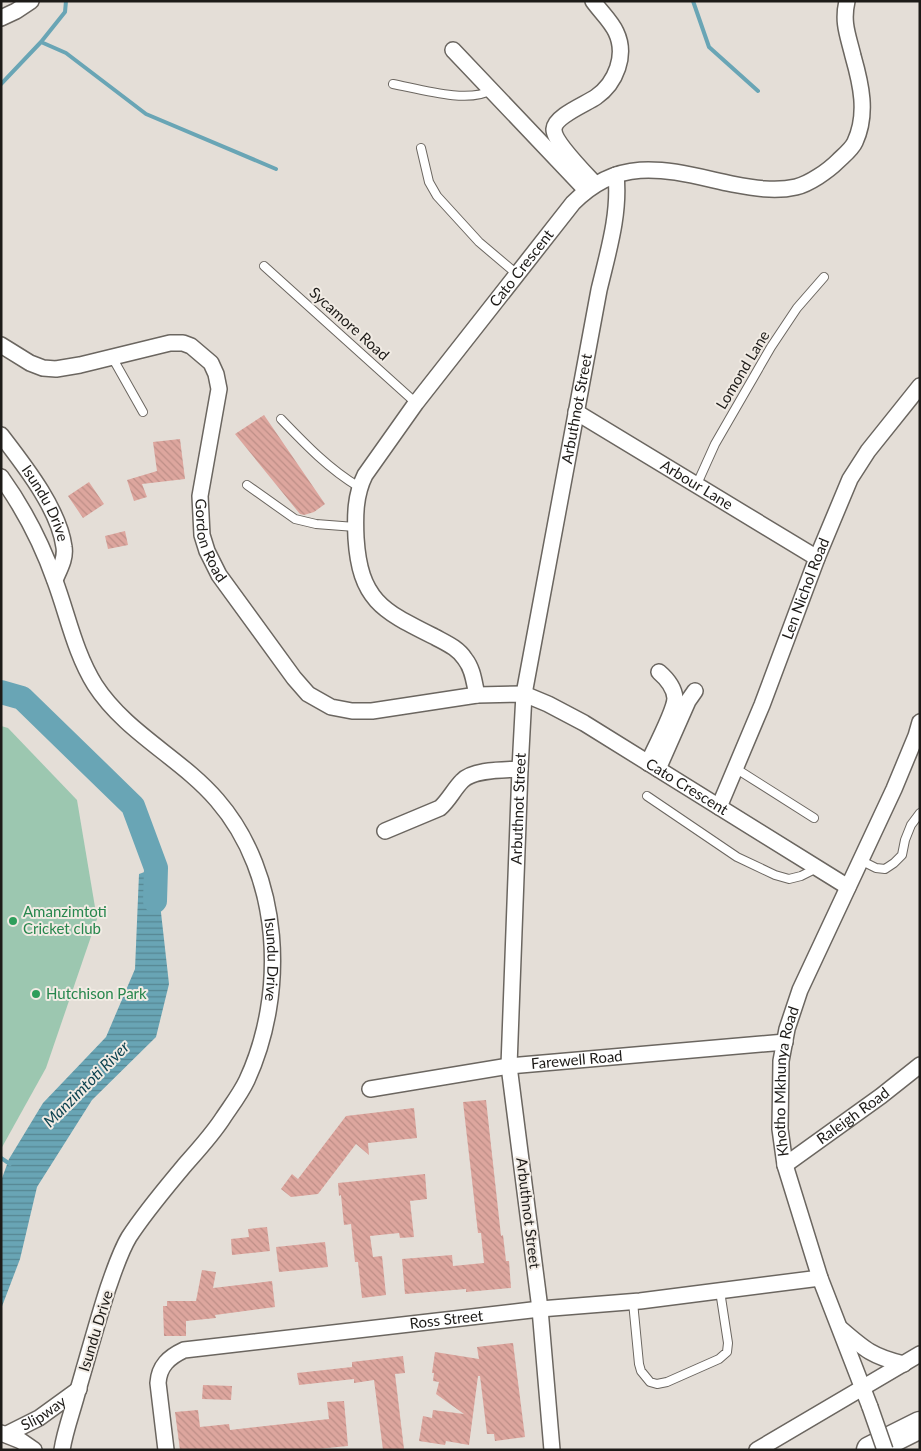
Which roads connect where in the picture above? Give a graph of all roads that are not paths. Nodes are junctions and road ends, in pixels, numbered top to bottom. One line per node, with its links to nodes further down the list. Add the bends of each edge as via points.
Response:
1 (31, 1): 4 (street)
2 (593, 1): 10 (street, via 616,32 621,52 619,66 597,96 562,117 554,128)
3 (847, 1): 9 (street, Cato Crescent, via 845,29 864,113 855,143 828,170 798,187 772,190 677,172 637,169)
4 (1, 18)
5 (453, 50): 7 (street)
6 (394, 84): 7 (lane, via 459,96 482,95)
7 (491, 90): 10 (street)
8 (421, 148): 12 (lane, via 429,182 437,196 479,242)
9 (616, 175): 10 (street, Cato Crescent); 19 (street, Arbuthnot Street, via 617,207)
10 (591, 187): 12 (street, Cato Crescent, via 573,203)
11 (264, 266): 17 (lane, Sycamore Road)
12 (518, 275): 17 (street, Cato Crescent)
13 (824, 277): 23 (lane, Lomond Lane, via 797,308 772,347 715,444)
14 (1, 345): 15 (street, Gordon Road, via 43,368 56,369)
15 (112, 357): 18 (lane); 32 (street, Gordon Road, via 170,342 191,346 211,363 219,389 200,496 206,551 219,575 308,694 331,707 372,711)
16 (920, 386): 27 (street, Len Nichol Road, via 850,479)
17 (416, 403): 25 (street, Cato Crescent)
18 (143, 412)
19 (576, 412): 23 (street, Arbour Lane); 31 (street, Arbuthnot Street)
20 (282, 419): 25 (lane, via 318,457)
21 (1, 435): 28 (street, Isundu Drive, via 34,480 59,529 64,548 63,562)
22 (1, 477): 28 (street, Isundu Drive, via 25,513)
23 (697, 484): 27 (street, Arbour Lane)
24 (247, 485): 26 (lane, via 295,519)
25 (359, 487): 26 (street, Cato Crescent)
26 (355, 527): 32 (street, Cato Crescent, via 366,588 380,606 458,650 472,671)
27 (818, 558): 35 (street, Len Nichol Road)
28 (55, 580): 57 (street, Isundu Drive, via 73,638 95,685 120,716 182,766 217,800 241,833 253,859 267,907 273,966 265,1027 246,1082 209,1138 150,1206 127,1240 113,1273)
29 (658, 672): 34 (street, via 673,690 675,699)
30 (695, 691): 34 (street)
31 (524, 694): 32 (street, Gordon Road); 34 (street, Cato Crescent, via 584,723); 36 (street, Arbuthnot Street)
32 (477, 695)
33 (920, 722): 42 (street, Khotho Mkhunya Road, via 894,789)
34 (653, 766): 38 (street, Cato Crescent)
35 (735, 768): 38 (street, Len Nichol Road); 40 (lane)
36 (520, 769): 41 (street, via 465,778 440,808); 47 (street, Arbuthnot Street)
37 (647, 796): 43 (lane, via 737,857 775,875 789,879)
38 (719, 807): 43 (street, Cato Crescent)
39 (920, 813): 42 (lane, via 911,825 902,855 894,863 886,869)
40 (814, 818)
41 (385, 831)
42 (860, 860): 44 (street, Khotho Mkhunya Road)
43 (817, 868): 44 (street, Cato Crescent)
44 (848, 887): 45 (street, Khotho Mkhunya Road, via 800,990)
45 (785, 1042): 47 (street, Farewell Road); 49 (street, Khotho Mkhunya Road, via 781,1061 780,1129)
46 (920, 1065): 49 (street, Raleigh Road)
47 (509, 1066): 48 (street, Farewell Road); 53 (street, Arbuthnot Street)
48 (370, 1089)
49 (785, 1165): 50 (street, Khotho Mkhunya Road)
50 (820, 1278): 51 (street, Ross Street); 54 (street, Khotho Mkhunya Road)
51 (720, 1291): 52 (street, Ross Street); 52 (lane, via 727,1352 719,1359 661,1384 650,1382 641,1371)
52 (633, 1302): 53 (street, Ross Street)
53 (540, 1309): 63 (street, Ross Street, via 184,1350 170,1358 159,1375); 64 (street, Arbuthnot Street)
54 (838, 1326): 56 (street, via 872,1354); 58 (street, Khotho Mkhunya Road)
55 (920, 1354): 56 (street)
56 (904, 1364): 58 (street)
57 (78, 1389): 60 (street, Slipway, via 44,1415); 62 (street, Isundu Drive)
58 (862, 1389): 65 (street); 67 (street, Khotho Mkhunya Road, bridge)
59 (920, 1425): 66 (highway)
60 (4, 1433): 61 (street)
61 (34, 1450)
62 (62, 1450)
63 (166, 1450)
64 (552, 1450)
65 (757, 1450)
66 (870, 1450)
67 (885, 1450)

